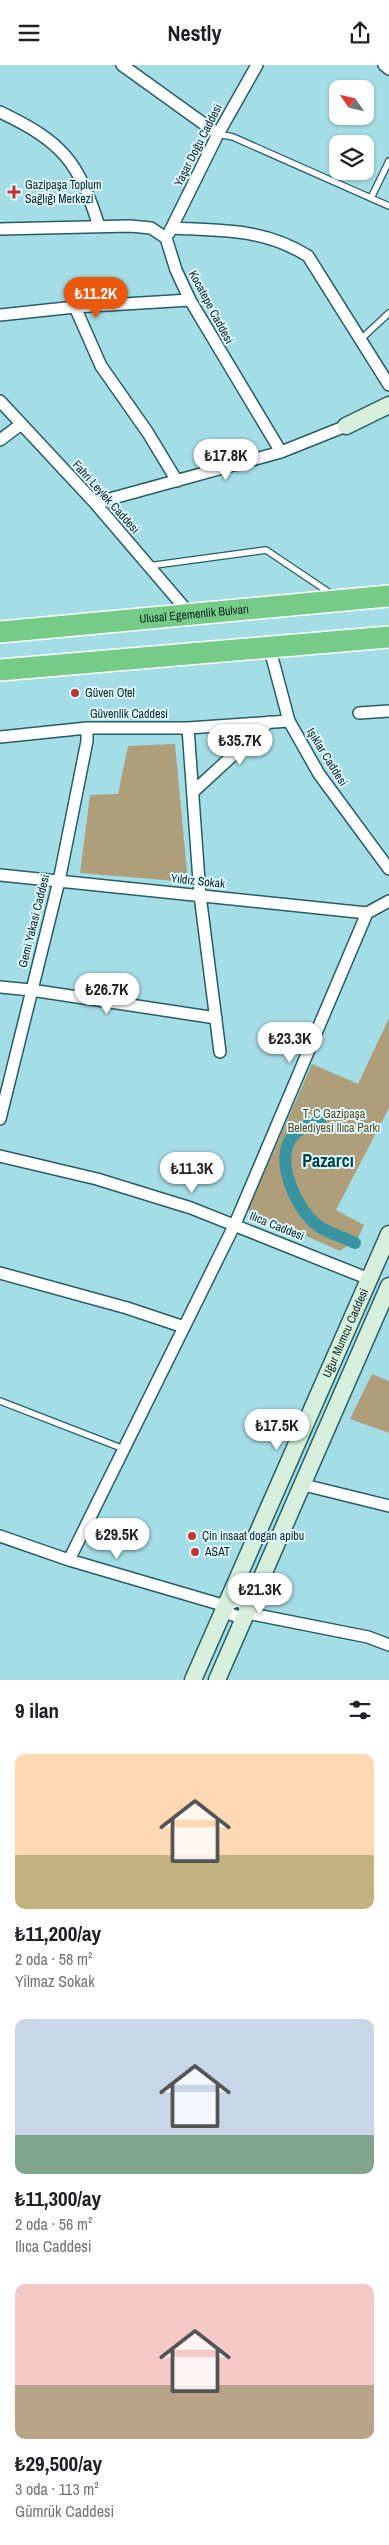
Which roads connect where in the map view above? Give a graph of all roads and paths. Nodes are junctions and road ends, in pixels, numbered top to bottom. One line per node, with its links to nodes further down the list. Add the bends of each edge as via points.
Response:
1 (122, 65): 6 (street)
2 (257, 65): 6 (street, Yaşar Doğu Caddesi)
3 (384, 65): 4 (street)
4 (389, 69)
5 (1, 115): 10 (street, via 54,144 70,159 87,187)
6 (218, 134): 8 (lane, via 232,137); 12 (street, Yaşar Doğu Caddesi)
7 (389, 161): 8 (lane)
8 (371, 198): 9 (lane)
9 (389, 206)
10 (99, 226): 11 (street); 12 (street, via 151,228)
11 (0, 229)
12 (169, 233): 13 (street, Kocatepe Caddesi, via 176,270); 17 (street, via 252,233 289,244 308,256)
13 (190, 300): 14 (street); 24 (street, Kocatepe Caddesi)
14 (76, 307): 16 (street); 25 (street, via 101,366)
15 (389, 313): 17 (lane)
16 (0, 315)
17 (360, 340): 18 (street)
18 (389, 385)
19 (0, 401): 21 (street, Fahri Leylek Caddesi)
20 (389, 405): 22 (main road)
21 (20, 425): 23 (street); 26 (street, Fahri Leylek Caddesi)
22 (346, 426): 24 (street)
23 (0, 439)
24 (281, 452): 25 (street)
25 (177, 481): 26 (street)
26 (95, 503): 27 (street, Fahri Leylek Caddesi)
27 (148, 566): 29 (lane, via 266,550); 30 (street, Fahri Leylek Caddesi)
28 (389, 596): 29 (highway, Ulusal Egemenlik Bulvarı)
29 (341, 600): 30 (highway, Ulusal Egemenlik Bulvarı)
30 (189, 613): 31 (highway, Ulusal Egemenlik Bulvarı)
31 (0, 632)
32 (389, 637): 33 (highway)
33 (269, 646): 34 (highway); 37 (street, Işıklar Caddesi)
34 (0, 670)
35 (389, 711): 36 (street)
36 (359, 713)
37 (289, 721): 38 (street, Güvenlik Caddesi); 43 (street, Işıklar Caddesi, via 319,774)
38 (269, 722): 40 (street, Güvenlik Caddesi); 42 (street)
39 (87, 728): 40 (street, Güvenlik Caddesi); 41 (street, Güvenlik Caddesi); 45 (street, Gemi Yakasi Caddesi)
40 (188, 728): 42 (street)
41 (0, 737)
42 (194, 791): 46 (street)
43 (389, 869)
44 (0, 875): 45 (street, Yıldız Sokak)
45 (59, 881): 46 (street, Yıldız Sokak); 50 (street, Gemi Yakasi Caddesi)
46 (200, 895): 48 (street, Yıldız Sokak); 51 (street)
47 (389, 901): 48 (street)
48 (367, 913): 55 (street)
49 (0, 987): 50 (street)
50 (31, 990): 51 (street); 53 (street, Gemi Yakasi Caddesi)
51 (216, 1018): 52 (street)
52 (220, 1052)
53 (0, 1119)
54 (0, 1156): 55 (street, Ilıca Caddesi, via 97,1179)
55 (235, 1224): 58 (street, Ilıca Caddesi); 60 (street)
56 (389, 1234): 58 (main road, Uğur Mumcu Caddesi)
57 (0, 1273): 60 (street)
58 (369, 1279): 67 (main road, Uğur Mumcu Caddesi)
59 (389, 1286): 63 (main road, Uğur Mumcu Caddesi)
60 (184, 1327): 62 (street)
61 (0, 1401): 62 (lane)
62 (124, 1449): 66 (street)
63 (304, 1485): 64 (street); 68 (main road, Uğur Mumcu Caddesi)
64 (389, 1507)
65 (0, 1536): 66 (street)
66 (69, 1560): 67 (street)
67 (226, 1606): 68 (street, via 230,1614 239,1617); 70 (main road, Uğur Mumcu Caddesi)
68 (247, 1613): 69 (street, via 368,1637); 71 (main road, Uğur Mumcu Caddesi)
69 (389, 1645)
70 (193, 1680)
71 (217, 1680)

